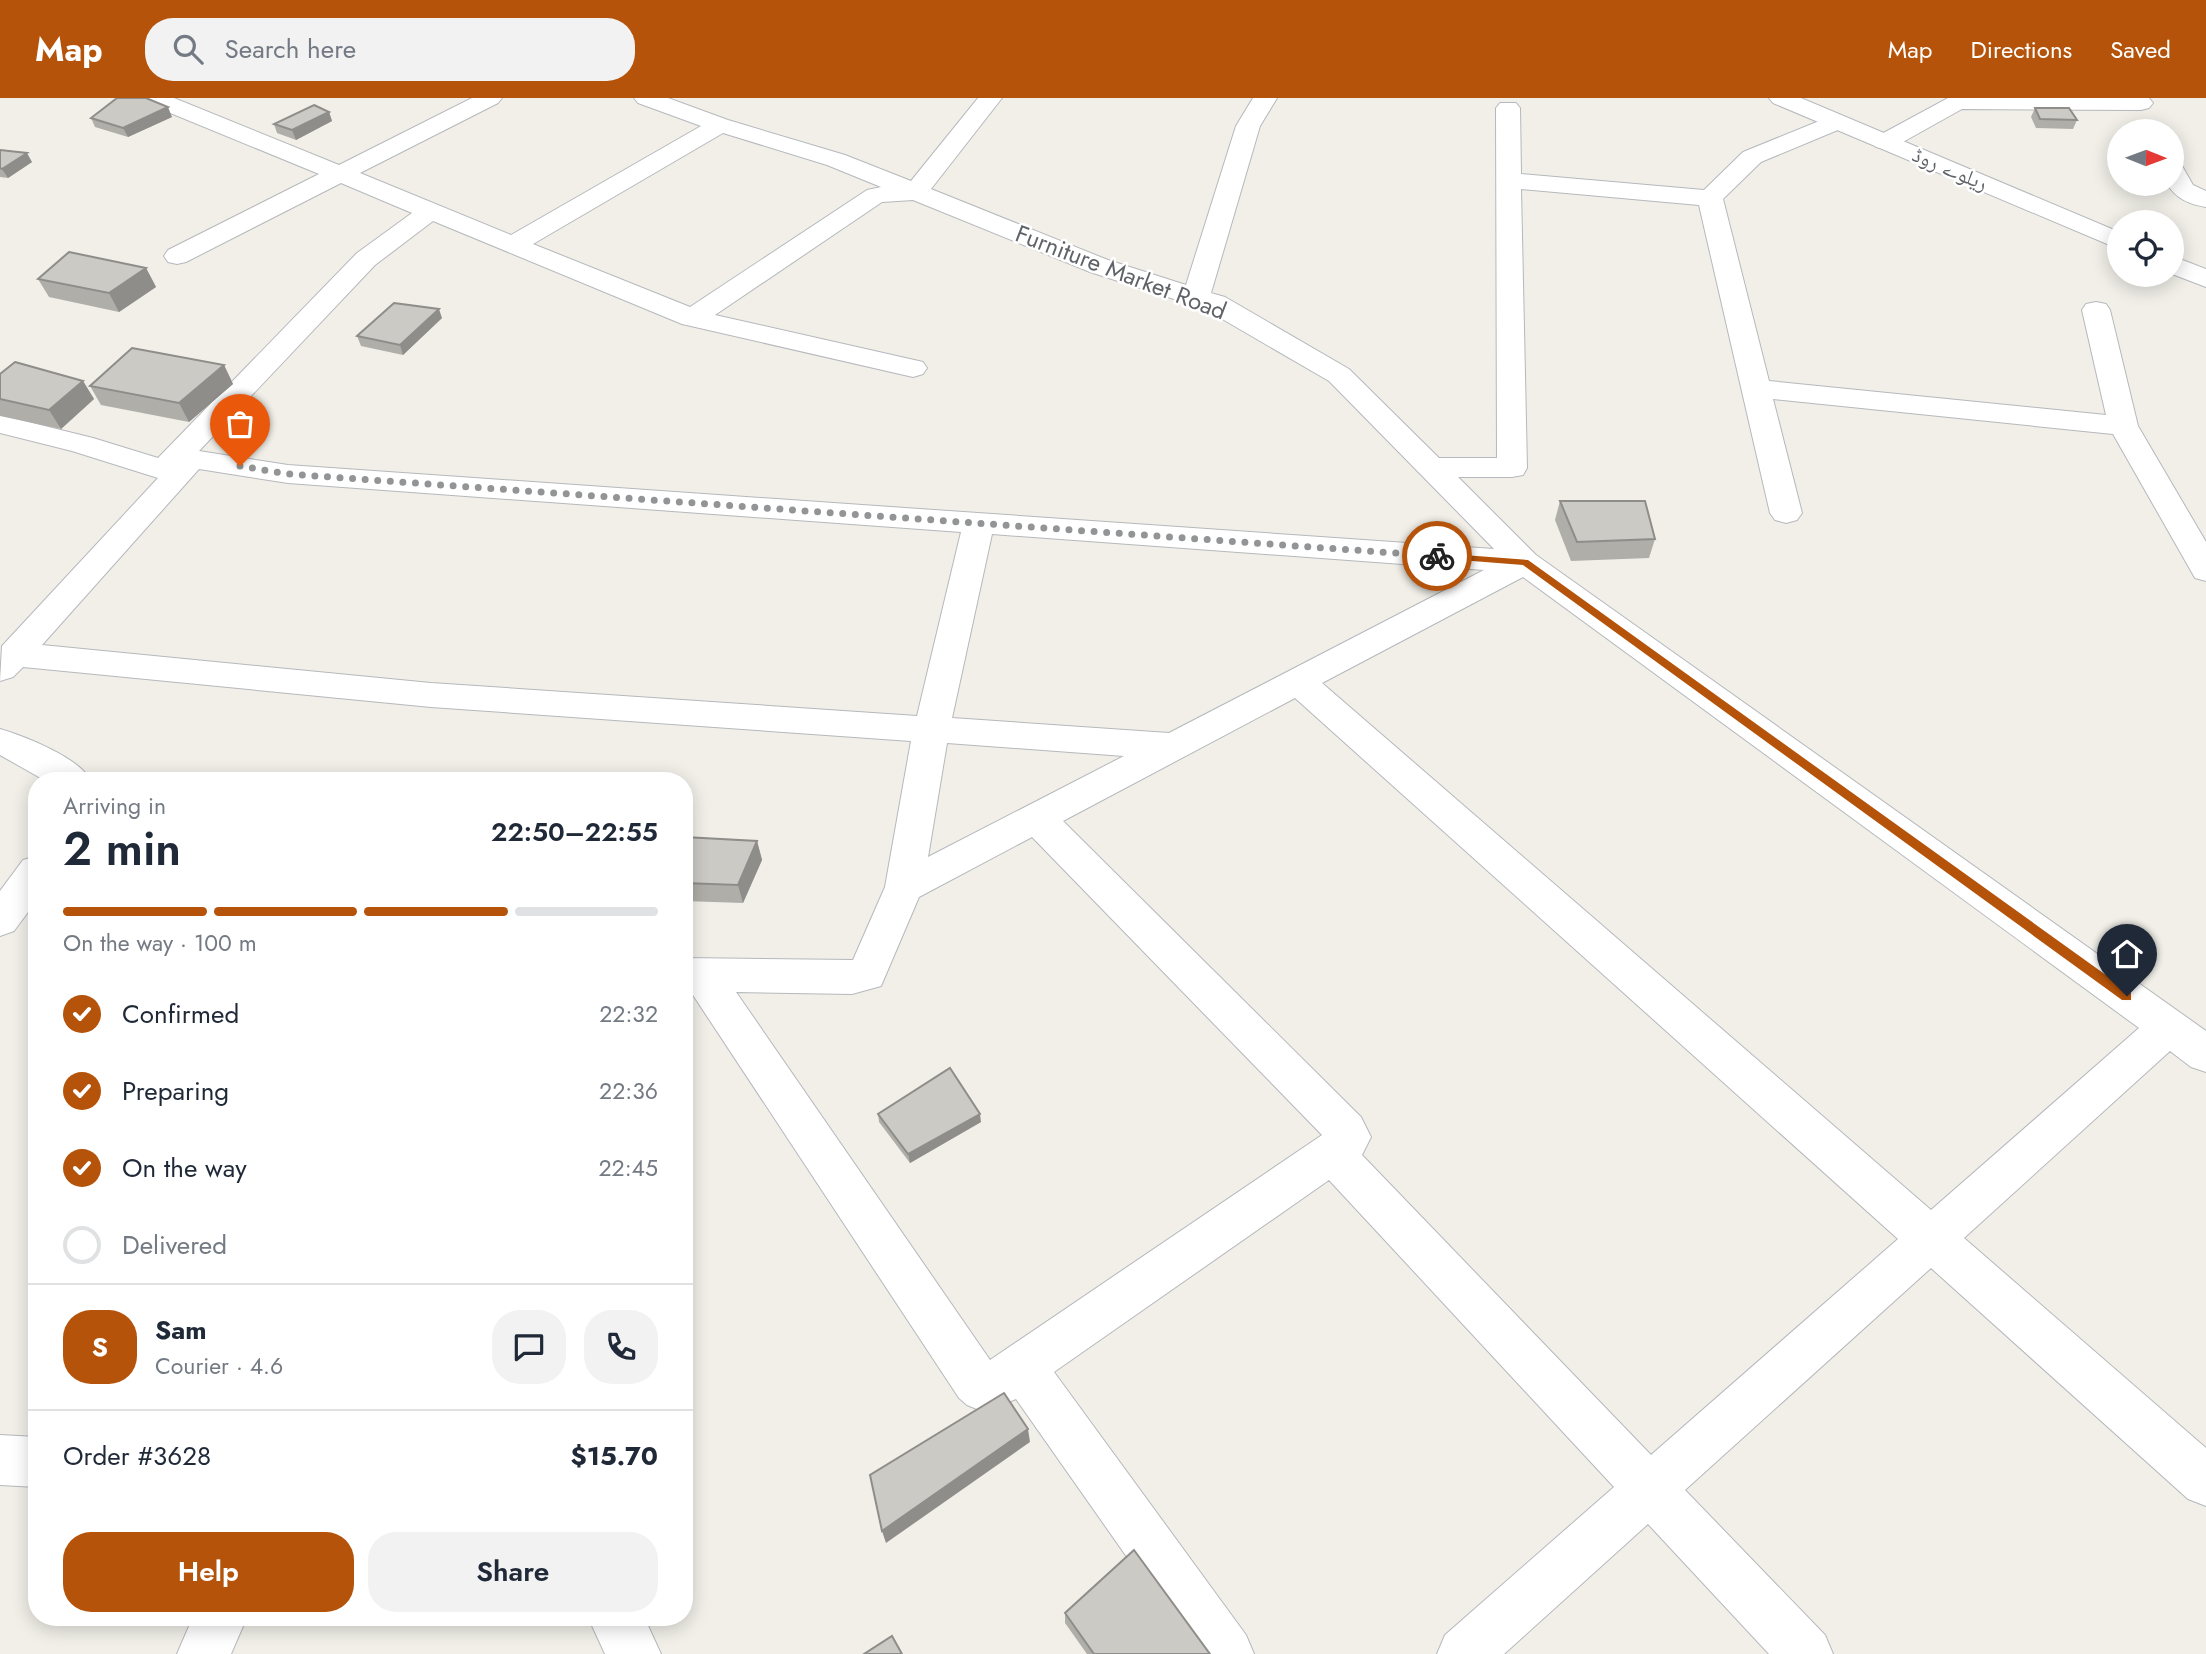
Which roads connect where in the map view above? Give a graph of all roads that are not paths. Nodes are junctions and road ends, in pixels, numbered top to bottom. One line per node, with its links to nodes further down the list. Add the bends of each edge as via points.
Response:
1 (490, 98): 12 (street)
2 (646, 98): 10 (street, Furniture Market Road)
3 (990, 98): 14 (street)
4 (1265, 98): 24 (street, via 1248,126)
5 (1781, 98): 9 (street, ریلوے روڈ)
6 (163, 99): 12 (street)
7 (1508, 108): 13 (street)
8 (2143, 108): 11 (street, via 1958,102)
9 (1837, 121): 11 (street, ریلوے روڈ); 16 (street, via 1752,157)
10 (720, 125): 14 (street, Furniture Market Road, via 836,160); 20 (street)
11 (1885, 142): 19 (street, ریلوے روڈ)
12 (339, 173): 18 (street); 21 (street)
13 (1509, 180): 16 (street); 32 (street, via 1512,468)
14 (916, 192): 24 (street, Furniture Market Road, via 1100,266); 26 (street, via 876,195)
15 (2184, 192): 17 (street)
16 (1710, 198): 28 (street)
17 (2206, 199)
18 (431, 211): 20 (street); 31 (street, via 366,259)
19 (2107, 236)
20 (514, 244): 26 (street)
21 (177, 256)
22 (2184, 269): 23 (street)
23 (2206, 279)
24 (1196, 297): 32 (street, Furniture Market Road, via 1215,303 1339,375)
25 (2096, 310): 30 (street)
26 (692, 318): 27 (street)
27 (913, 368)
28 (1757, 389): 30 (street); 33 (street)
29 (0, 424): 31 (street)
30 (2123, 426): 36 (street)
31 (178, 464): 34 (street); 37 (street)
32 (1431, 467): 35 (street, Furniture Market Road)
33 (1786, 513)
34 (979, 523): 35 (street); 39 (street)
35 (1525, 562): 38 (street); 48 (street, Furniture Market Road)
36 (2206, 570)
37 (7, 663): 39 (street)
38 (1298, 681): 41 (street); 51 (street)
39 (932, 731): 41 (street); 45 (street)
40 (0, 742): 42 (street)
41 (1173, 746): 43 (street)
42 (57, 772)
43 (1037, 817): 45 (street); 50 (street, via 1346,1130 1345,1144)
44 (28, 883): 46 (street, via 0,920)
45 (904, 887): 47 (street, via 867,974)
46 (28, 922)
47 (694, 976): 52 (street, via 976,1381 984,1388 993,1386)
48 (2169, 1027): 49 (street, Furniture Market Road); 51 (street)
49 (2206, 1054)
50 (1331, 1152): 52 (street); 56 (street)
51 (1932, 1238): 55 (street); 56 (street)
52 (1021, 1366): 61 (street)
53 (0, 1460): 54 (street)
54 (28, 1462)
55 (2206, 1482)
56 (1650, 1489): 62 (street); 63 (street)
57 (216, 1626): 59 (street)
58 (620, 1626): 60 (street)
59 (204, 1654)
60 (634, 1654)
61 (1227, 1654)
62 (1464, 1654)
63 (1806, 1654)

